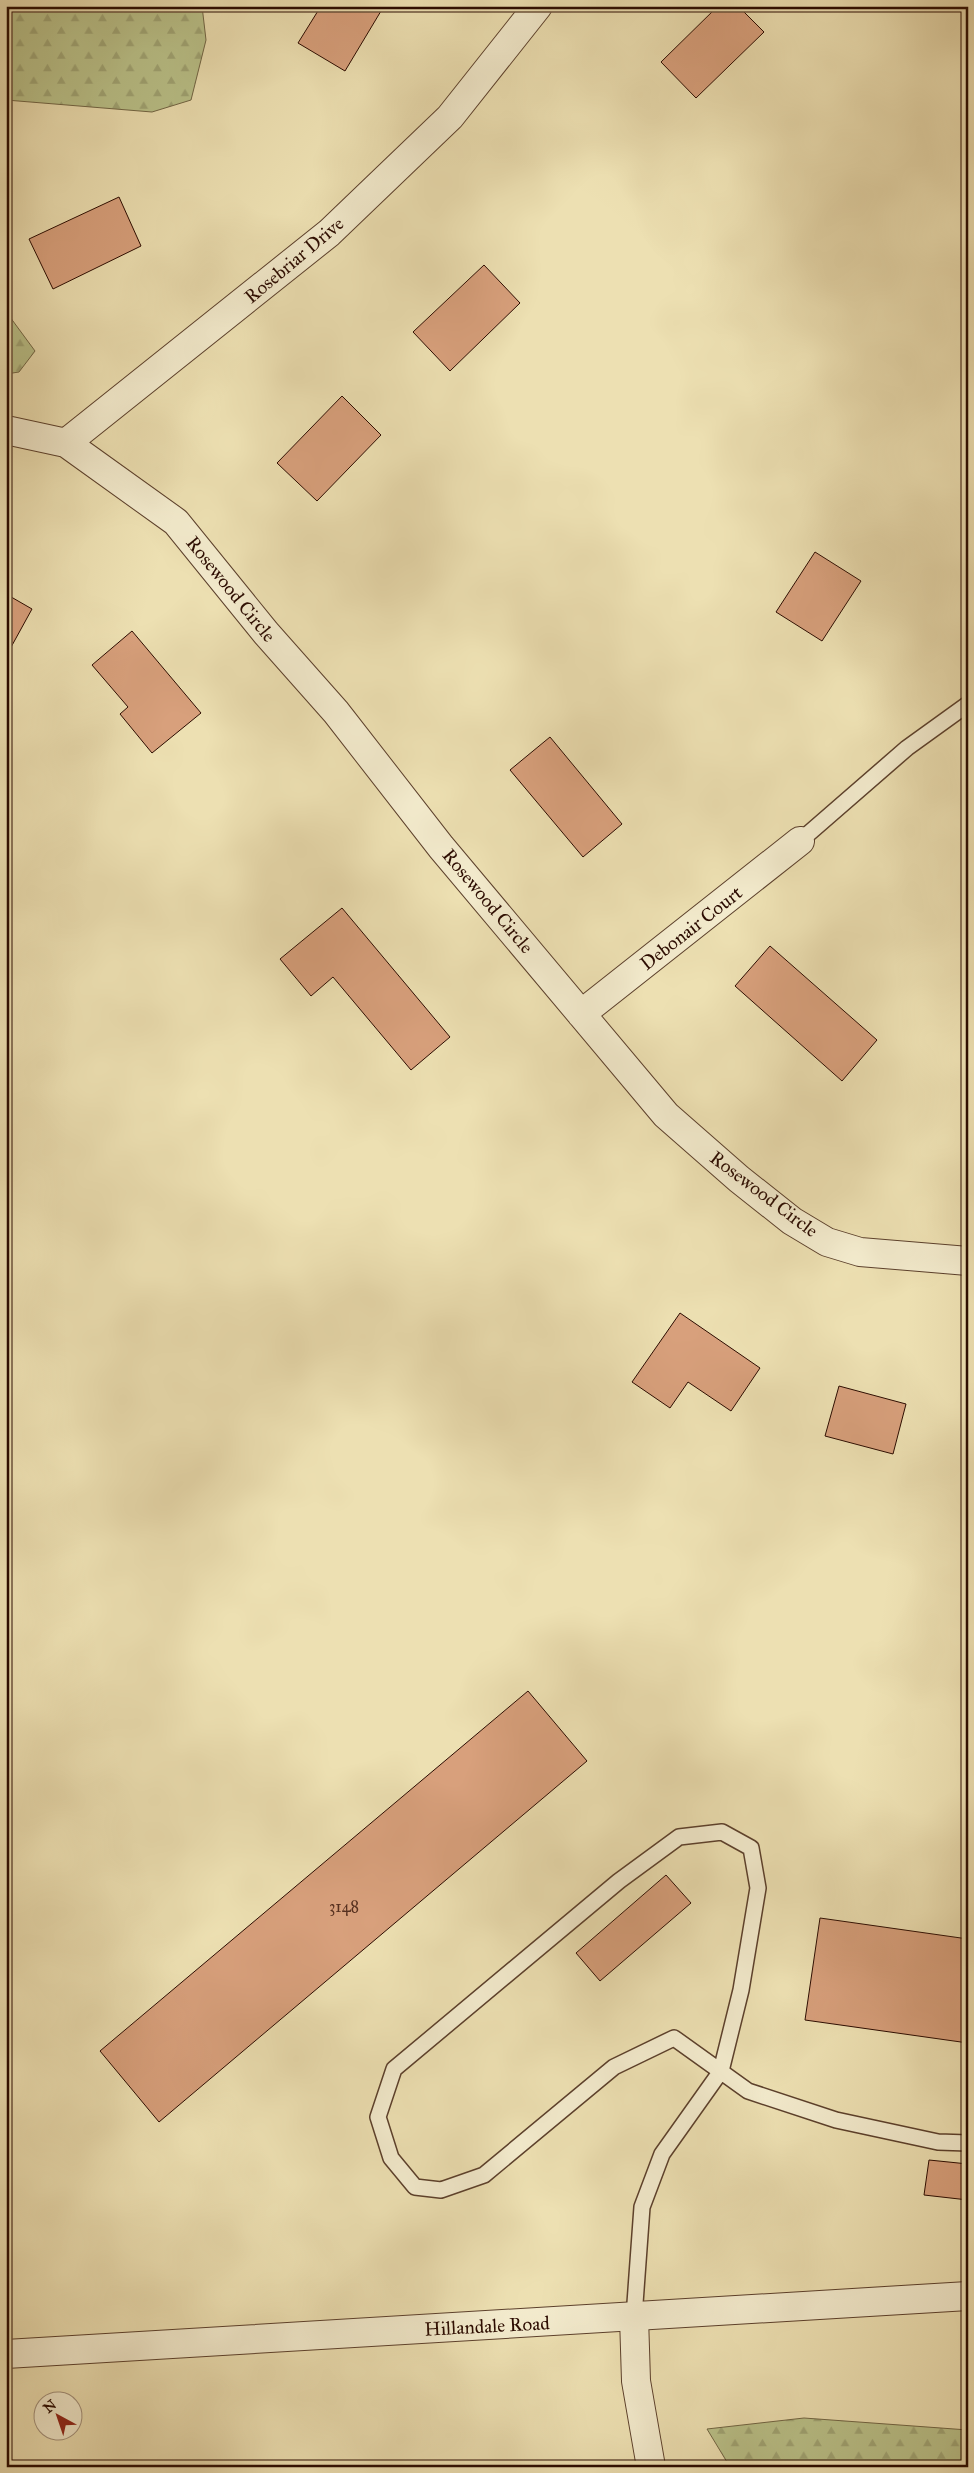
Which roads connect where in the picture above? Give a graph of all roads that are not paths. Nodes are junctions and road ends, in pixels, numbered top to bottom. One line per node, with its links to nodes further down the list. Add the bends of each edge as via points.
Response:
1 (538, 6): 3 (street, Rosebriar Drive, via 450,118 329,233)
2 (6, 430): 3 (street)
3 (66, 443): 6 (street, Rosewood Circle, via 176,522 253,618 336,712 441,847)
4 (968, 704): 5 (lane, via 907,748)
5 (800, 841): 6 (street, Debonair Court)
6 (581, 1014): 7 (street, Rosewood Circle, via 666,1115 792,1221 827,1242 860,1252)
7 (968, 1261)
8 (721, 2071): 8 (lane, via 674,2038 614,2067 484,2175 442,2190 415,2187 391,2158 378,2118 394,2069 619,1881 679,1837 722,1832 751,1848 758,1888 741,1990); 9 (lane, via 748,2091 836,2120 938,2142); 11 (lane, via 662,2154 642,2207)
9 (968, 2143)
10 (968, 2296): 11 (street, Hillandale Road)
11 (634, 2317): 12 (street, Hillandale Road); 13 (street, via 636,2381)
12 (6, 2354)
13 (651, 2467)

